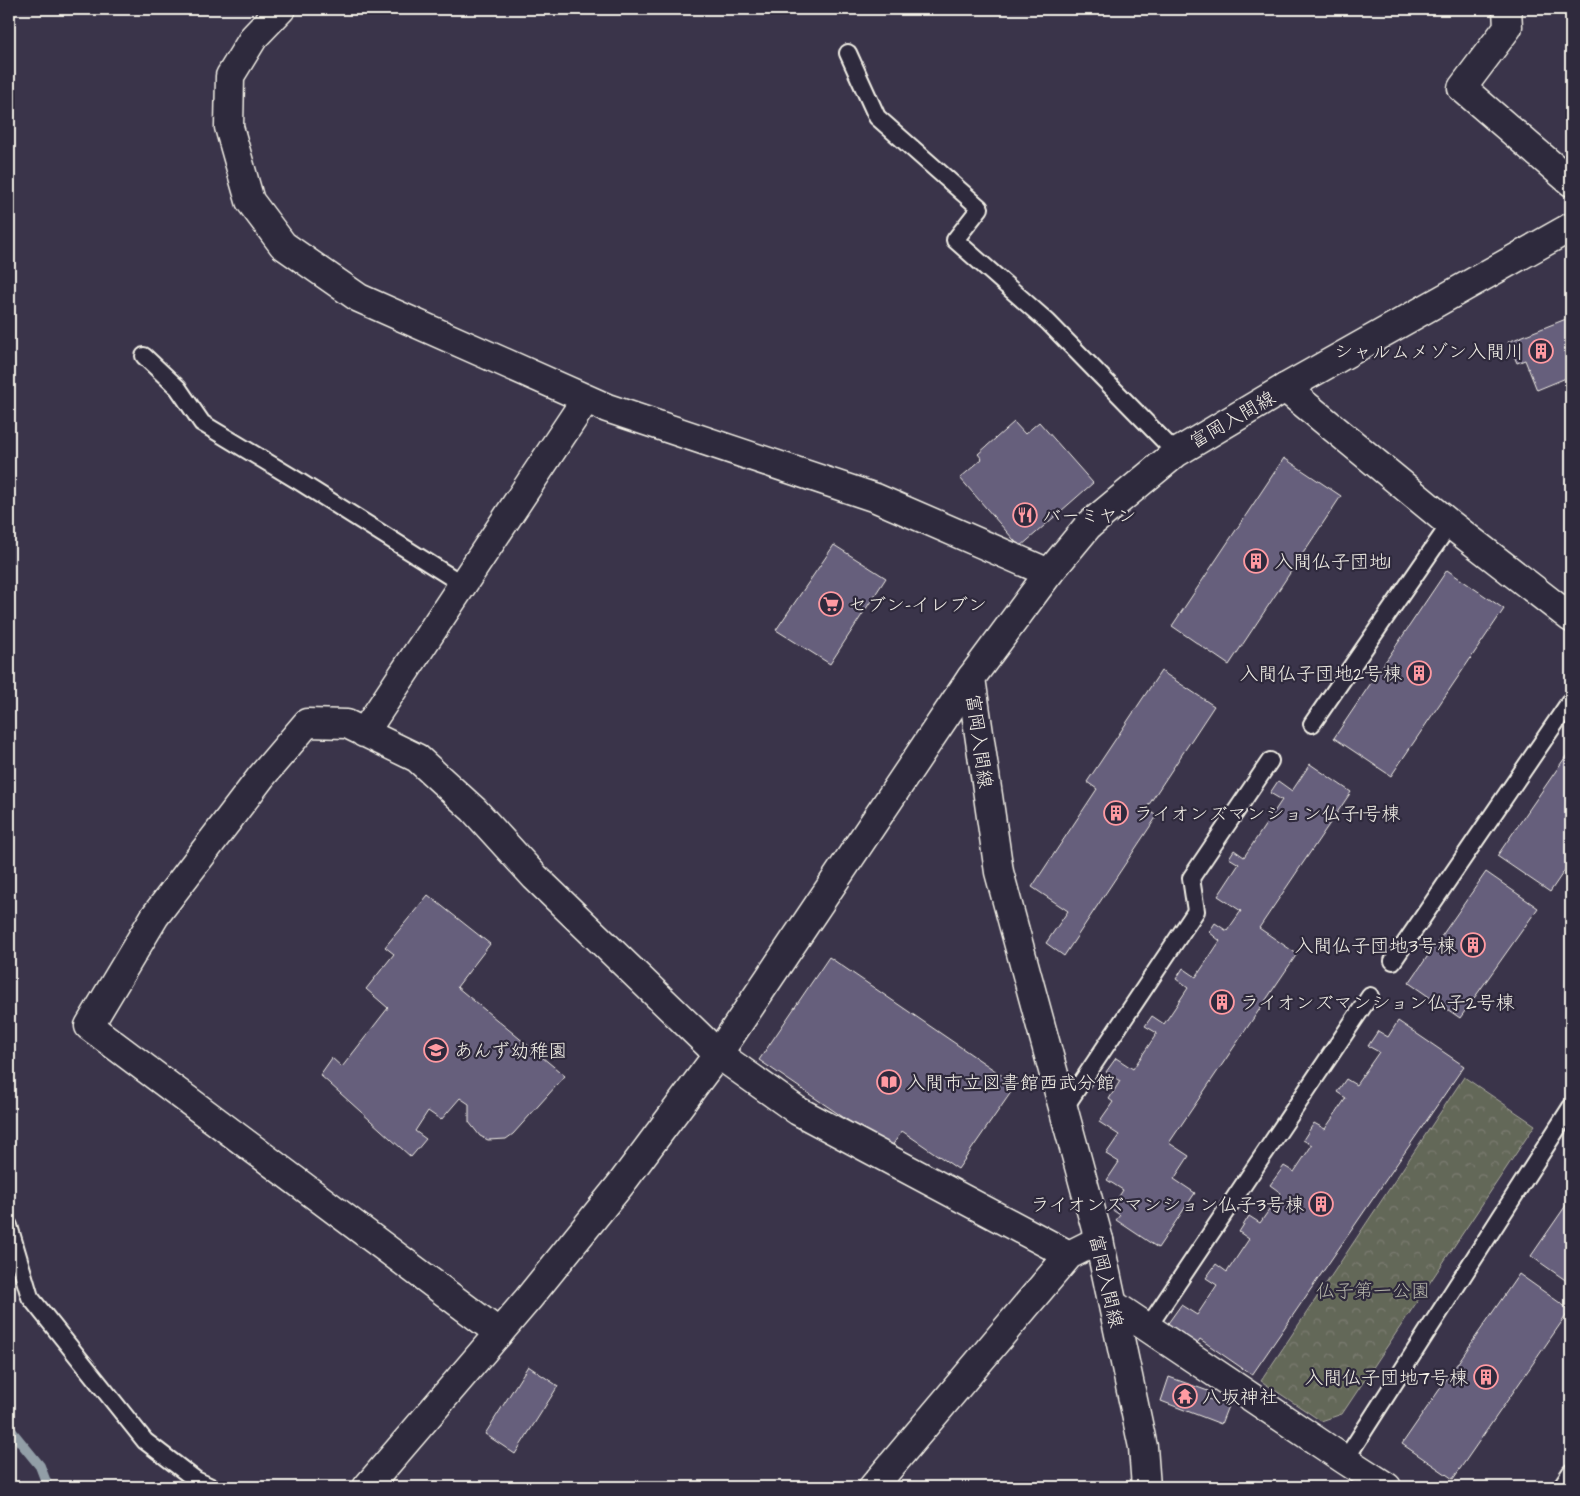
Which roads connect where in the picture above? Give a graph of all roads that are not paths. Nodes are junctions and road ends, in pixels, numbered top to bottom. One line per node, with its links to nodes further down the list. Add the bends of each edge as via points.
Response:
1 (281, 9): 8 (street, via 254,37 230,76 229,127 250,201 284,246 359,298)
2 (1507, 9): 4 (street, via 1508,28 1462,88)
3 (848, 53): 9 (lane, via 877,117 980,208 955,240 1048,322)
4 (1571, 182)
5 (1571, 227): 7 (street, 富岡入間線)
6 (144, 356): 12 (lane, via 178,388 202,423)
7 (1285, 388): 9 (street, 富岡入間線); 10 (street)
8 (586, 398): 11 (street, via 607,408 876,498); 12 (street)
9 (1176, 453): 11 (street, 富岡入間線, via 1088,526)
10 (1450, 524): 13 (street); 16 (lane)
11 (1049, 573): 14 (street, 富岡入間線)
12 (462, 584): 17 (street)
13 (1571, 618)
14 (972, 678): 21 (street); 23 (street, 富岡入間線, via 999,872)
15 (1571, 700): 19 (lane)
16 (1312, 724)
17 (364, 733): 21 (street, via 417,758 474,810 535,877); 29 (street, via 347,724 307,723 261,777 155,916 89,1026)
18 (1270, 761): 23 (lane, via 1191,878 1196,912)
19 (1393, 962)
20 (1370, 996): 28 (lane)
21 (718, 1054): 26 (street, via 798,1111); 29 (street, via 621,1184)
22 (1571, 1107): 30 (lane)
23 (1063, 1110): 25 (street, 富岡入間線)
24 (9, 1226): 32 (lane, via 30,1297 145,1441 196,1480)
25 (1099, 1240): 26 (street); 27 (street, 富岡入間線)
26 (1069, 1254): 34 (street)
27 (1114, 1305): 28 (street); 35 (street, 富岡入間線, via 1143,1447)
28 (1148, 1328): 30 (street)
29 (499, 1333): 33 (street)
30 (1345, 1460): 36 (street)
31 (1571, 1472): 37 (lane)
32 (211, 1487)
33 (367, 1487)
34 (873, 1487)
35 (1146, 1487)
36 (1388, 1487)
37 (1561, 1487)

